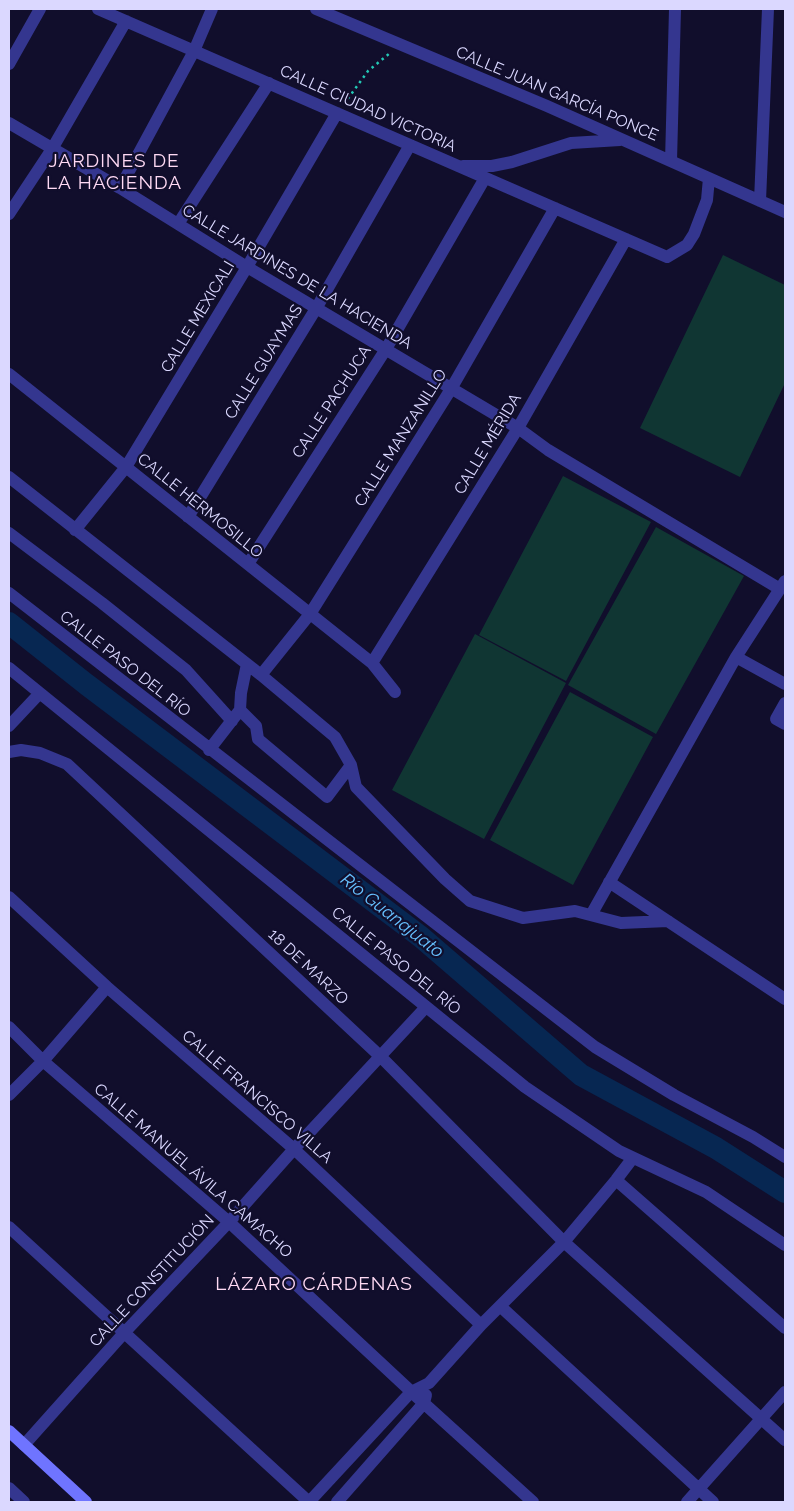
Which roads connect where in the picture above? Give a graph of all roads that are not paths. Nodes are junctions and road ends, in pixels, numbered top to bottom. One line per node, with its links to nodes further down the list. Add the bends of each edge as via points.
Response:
1 (40, 9): 9 (street)
2 (98, 9): 7 (street, CALLE CIUDAD VICTORIA)
3 (212, 9): 8 (street)
4 (316, 9): 13 (street, CALLE JUAN GARCÍA PONCE)
5 (675, 9): 16 (street)
6 (768, 9): 21 (street)
7 (126, 21): 8 (street, CALLE CIUDAD VICTORIA); 15 (street)
8 (194, 51): 10 (street, CALLE CIUDAD VICTORIA); 20 (street)
9 (9, 64)
10 (269, 83): 11 (street, CALLE CIUDAD VICTORIA); 25 (street)
11 (337, 113): 14 (street, CALLE CIUDAD VICTORIA); 27 (street, CALLE MEXICALI)
12 (9, 123): 15 (street, CALLE JARDINES DE LA HACIENDA)
13 (623, 140): 16 (street, CALLE JUAN GARCÍA PONCE); 17 (street, via 571,143 492,166)
14 (410, 145): 17 (street, CALLE CIUDAD VICTORIA); 28 (street, CALLE GUAYMAS)
15 (52, 149): 20 (street, CALLE JARDINES DE LA HACIENDA); 24 (street)
16 (671, 162): 19 (street, CALLE JUAN GARCÍA PONCE)
17 (456, 166): 18 (street, CALLE CIUDAD VICTORIA)
18 (485, 178): 22 (street, CALLE CIUDAD VICTORIA); 29 (street, CALLE PACHUCA)
19 (709, 178): 21 (street, CALLE JUAN GARCÍA PONCE); 26 (street, CALLE CIUDAD VICTORIA, via 707,200 687,245 667,257)
20 (120, 188): 25 (street, CALLE JARDINES DE LA HACIENDA)
21 (760, 201): 23 (street, CALLE JUAN GARCÍA PONCE)
22 (555, 208): 26 (street, CALLE CIUDAD VICTORIA); 31 (street, CALLE MANZANILLO)
23 (785, 212)
24 (9, 214)
25 (178, 224): 27 (street, CALLE JARDINES DE LA HACIENDA)
26 (626, 239): 32 (street, CALLE MÉRIDA)
27 (247, 267): 28 (street, CALLE JARDINES DE LA HACIENDA); 33 (street, CALLE MEXICALI)
28 (317, 308): 29 (street, CALLE JARDINES DE LA HACIENDA); 35 (street, CALLE GUAYMAS)
29 (386, 349): 31 (street, CALLE JARDINES DE LA HACIENDA); 38 (street, CALLE PACHUCA)
30 (9, 374): 33 (street, CALLE HERMOSILLO)
31 (451, 389): 32 (street, CALLE JARDINES DE LA HACIENDA); 41 (street, CALLE MANZANILLO)
32 (518, 428): 39 (street, CALLE JARDINES DE LA HACIENDA, via 548,450); 43 (street, CALLE MÉRIDA)
33 (126, 467): 35 (street, CALLE HERMOSILLO); 36 (street, CALLE MEXICALI)
34 (9, 477): 36 (street)
35 (188, 516): 38 (street, CALLE HERMOSILLO)
36 (75, 530): 44 (street)
37 (9, 533): 52 (street, via 186,670)
38 (248, 564): 41 (street, CALLE HERMOSILLO)
39 (783, 585): 42 (street)
40 (9, 593): 55 (street, CALLE PASO DEL RÍO)
41 (310, 614): 43 (street, CALLE HERMOSILLO); 46 (street, CALLE MANZANILLO)
42 (736, 657): 47 (street); 58 (street)
43 (372, 663): 48 (street, CALLE HERMOSILLO)
44 (247, 664): 46 (street); 51 (street, via 240,693)
45 (9, 668): 49 (street, CALLE PASO DEL RÍO)
46 (261, 675): 57 (street, via 335,737)
47 (785, 684)
48 (395, 692)
49 (40, 694): 54 (street); 64 (street, CALLE PASO DEL RÍO)
50 (785, 703): 53 (street, via 776,719)
51 (240, 710): 52 (street); 57 (street, via 256,726 258,739 327,797)
52 (232, 721): 55 (street)
53 (785, 724)
54 (9, 726)
55 (209, 750): 70 (street, CALLE PASO DEL RÍO, via 595,1047)
56 (9, 752): 66 (street, 18 DE MARZO, via 40,753 67,764)
57 (351, 765): 60 (street, via 356,788 470,901 523,918 575,911)
58 (608, 882): 60 (street); 61 (street)
59 (9, 897): 62 (street, CALLE FRANCISCO VILLA)
60 (591, 915): 61 (street, via 621,923)
61 (668, 922): 63 (street)
62 (107, 987): 67 (street); 69 (street, CALLE FRANCISCO VILLA)
63 (785, 999)
64 (426, 1007): 66 (street, CALLE CONSTITUCIÓN); 71 (street, CALLE PASO DEL RÍO, via 525,1087)
65 (9, 1026): 67 (street, CALLE MANUEL ÁVILA CAMACHO)
66 (380, 1057): 69 (street, CALLE CONSTITUCIÓN); 75 (street, 18 DE MARZO)
67 (43, 1061): 68 (street); 73 (street, CALLE MANUEL ÁVILA CAMACHO)
68 (9, 1095)
69 (294, 1149): 73 (street, CALLE CONSTITUCIÓN); 78 (street, CALLE FRANCISCO VILLA)
70 (785, 1157)
71 (632, 1159): 72 (street); 76 (street, CALLE PASO DEL RÍO, via 706,1192)
72 (616, 1180): 75 (street); 79 (street)
73 (229, 1222): 80 (street, CALLE CONSTITUCIÓN); 82 (street, CALLE MANUEL ÁVILA CAMACHO)
74 (9, 1227): 80 (street)
75 (564, 1242): 77 (street); 85 (street, 18 DE MARZO)
76 (785, 1245)
77 (500, 1306): 78 (street); 90 (street)
78 (481, 1325): 81 (street)
79 (785, 1328)
80 (124, 1333): 88 (street, CALLE CONSTITUCIÓN); 93 (street)
81 (429, 1383): 82 (street); 84 (street)
82 (411, 1392): 84 (street, CALLE MANUEL ÁVILA CAMACHO); 93 (street)
83 (785, 1392): 85 (street)
84 (424, 1403): 94 (street); 95 (street, CALLE MANUEL ÁVILA CAMACHO)
85 (762, 1419): 87 (street, 18 DE MARZO); 90 (street)
86 (9, 1431): 88 (street)
87 (785, 1440)
88 (24, 1445): 92 (street)
89 (9, 1488): 91 (street)
90 (699, 1490): 96 (street); 97 (street)
91 (24, 1502)
92 (86, 1502)
93 (309, 1502)
94 (337, 1502)
95 (533, 1502)
96 (687, 1502)
97 (713, 1502)

